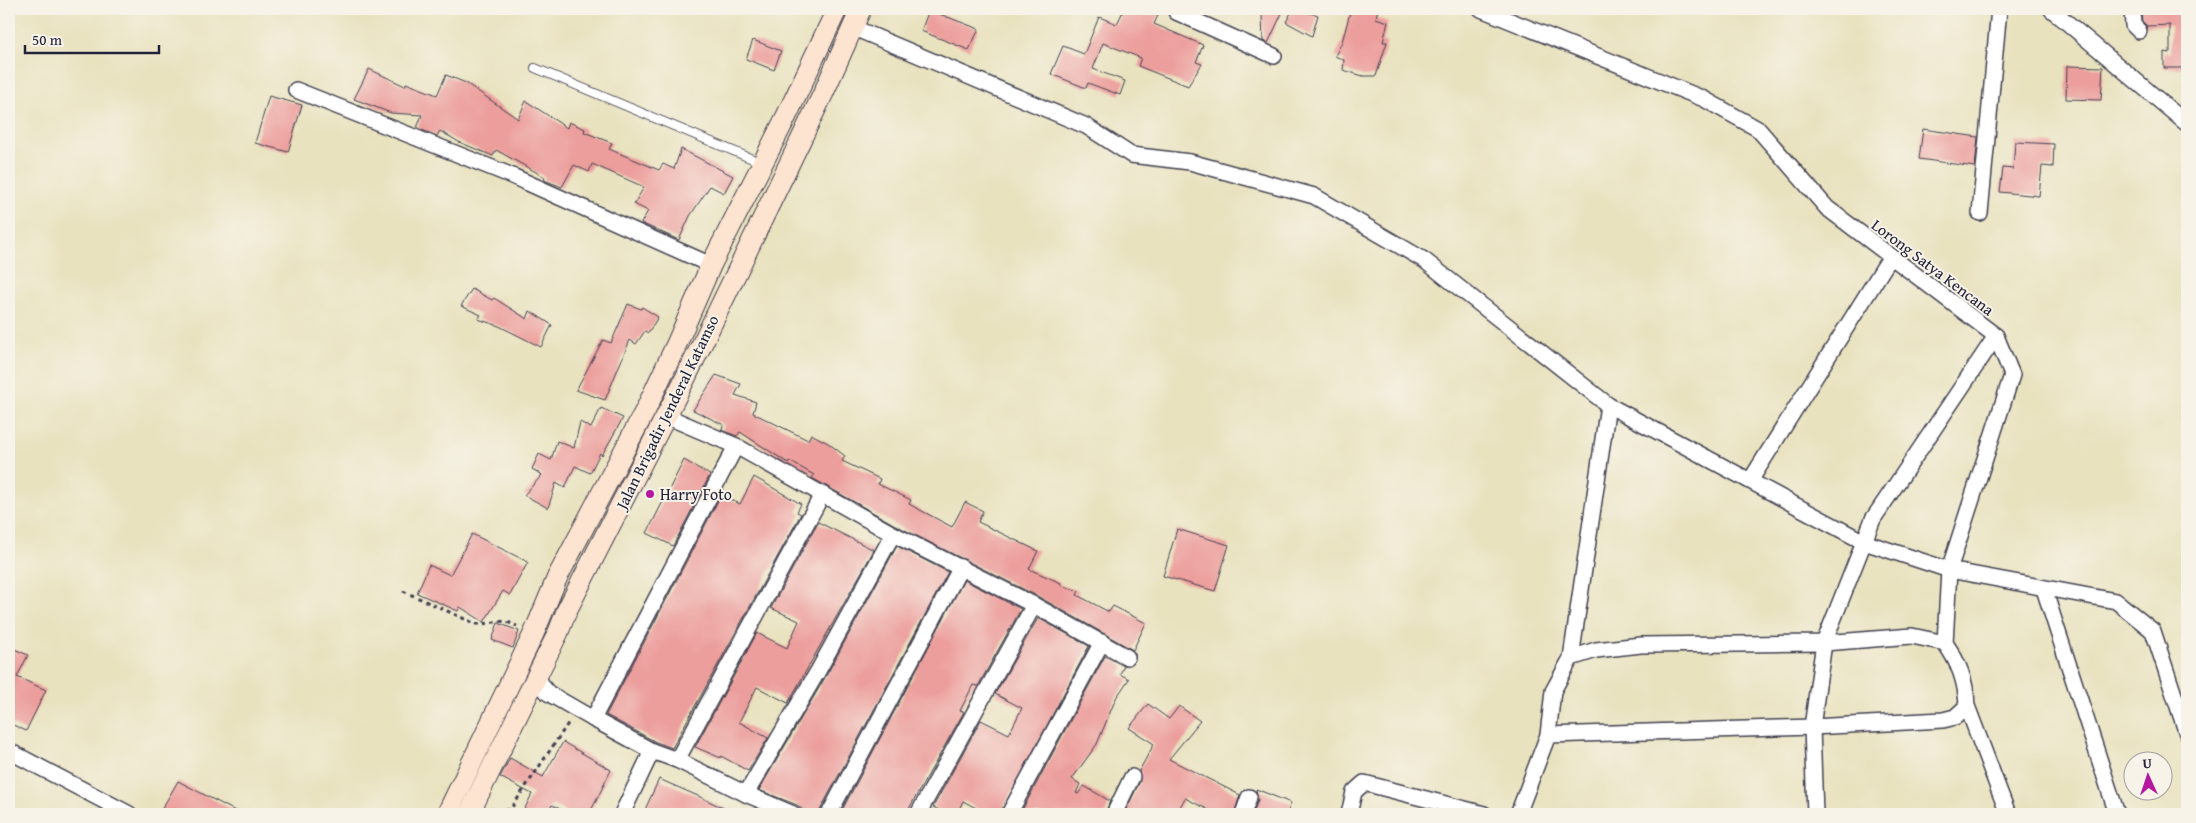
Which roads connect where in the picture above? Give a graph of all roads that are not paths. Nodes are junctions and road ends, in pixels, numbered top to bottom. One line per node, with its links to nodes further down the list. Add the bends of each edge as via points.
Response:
1 (861, 9): 8 (main road, Jalan Brigadir Jenderal Katamso)
2 (1175, 9): 10 (street)
3 (1481, 9): 16 (street, Lorong Satya Kencana, via 1704,99 1758,129 1827,208)
4 (1999, 9): 15 (street)
5 (2051, 9): 13 (street)
6 (2132, 9): 9 (street, via 2133,25)
7 (834, 10): 14 (main road, Jalan Brigadir Jenderal Katamso)
8 (852, 27): 19 (street, via 1086,126 1131,155 1190,162 1314,196 1424,260); 20 (main road, Jalan Brigadir Jenderal Katamso)
9 (2139, 31)
10 (1274, 56)
11 (535, 68): 14 (lane)
12 (296, 90): 17 (street, via 510,176)
13 (2187, 124)
14 (762, 163): 17 (main road, Jalan Brigadir Jenderal Katamso)
15 (1980, 213)
16 (1891, 256): 18 (street, Lorong Satya Kencana); 23 (street)
17 (711, 265): 22 (main road, Jalan Brigadir Jenderal Katamso, via 677,343)
18 (1996, 336): 27 (street, Lorong Satya Kencana, via 1874,519); 29 (street, via 2012,374)
19 (1608, 405): 23 (street); 36 (street)
20 (666, 416): 21 (street); 24 (main road, Jalan Brigadir Jenderal Katamso)
21 (736, 446): 25 (street); 39 (street)
22 (610, 479): 24 (main road); 51 (main road, Jalan Brigadir Jenderal Katamso, via 557,578)
23 (1750, 481): 27 (street)
24 (630, 488): 37 (main road, Jalan Brigadir Jenderal Katamso)
25 (822, 495): 26 (street); 45 (street)
26 (893, 534): 28 (street); 47 (street)
27 (1864, 542): 29 (street); 33 (street, Lorong Satya Kencana)
28 (961, 567): 31 (street); 54 (street)
29 (1949, 570): 30 (street); 34 (street)
30 (2044, 589): 41 (street, via 2116,601 2153,631); 64 (street)
31 (1034, 605): 32 (street); 55 (street)
32 (1102, 642): 35 (street); 56 (street)
33 (1824, 643): 34 (street, via 1912,636); 36 (street, via 1641,645 1596,650); 40 (street, Lorong Satya Kencana)
34 (1945, 643): 38 (street, via 1958,661 1966,688)
35 (1127, 657)
36 (1571, 658): 42 (street, via 1553,691)
37 (537, 674): 39 (street, via 548,692); 49 (main road, Jalan Brigadir Jenderal Katamso)
38 (1967, 706): 40 (street, via 1955,716 1943,720); 63 (street)
39 (593, 718): 44 (street)
40 (1812, 727): 42 (street); 62 (street, Lorong Satya Kencana)
41 (2187, 734)
42 (1548, 736): 61 (street)
43 (9, 751): 50 (street)
44 (652, 751): 45 (street); 52 (street)
45 (677, 760): 47 (street)
46 (1132, 777): 57 (street)
47 (746, 794): 53 (street)
48 (1249, 797): 58 (street)
49 (476, 812)
50 (129, 814)
51 (447, 814)
52 (622, 814)
53 (793, 814)
54 (829, 814)
55 (918, 814)
56 (1009, 814)
57 (1114, 814)
58 (1243, 814)
59 (1349, 814): 60 (street, via 1354,792 1364,783)
60 (1484, 814)
61 (1518, 814)
62 (1815, 814)
63 (2008, 814)
64 (2117, 814)

